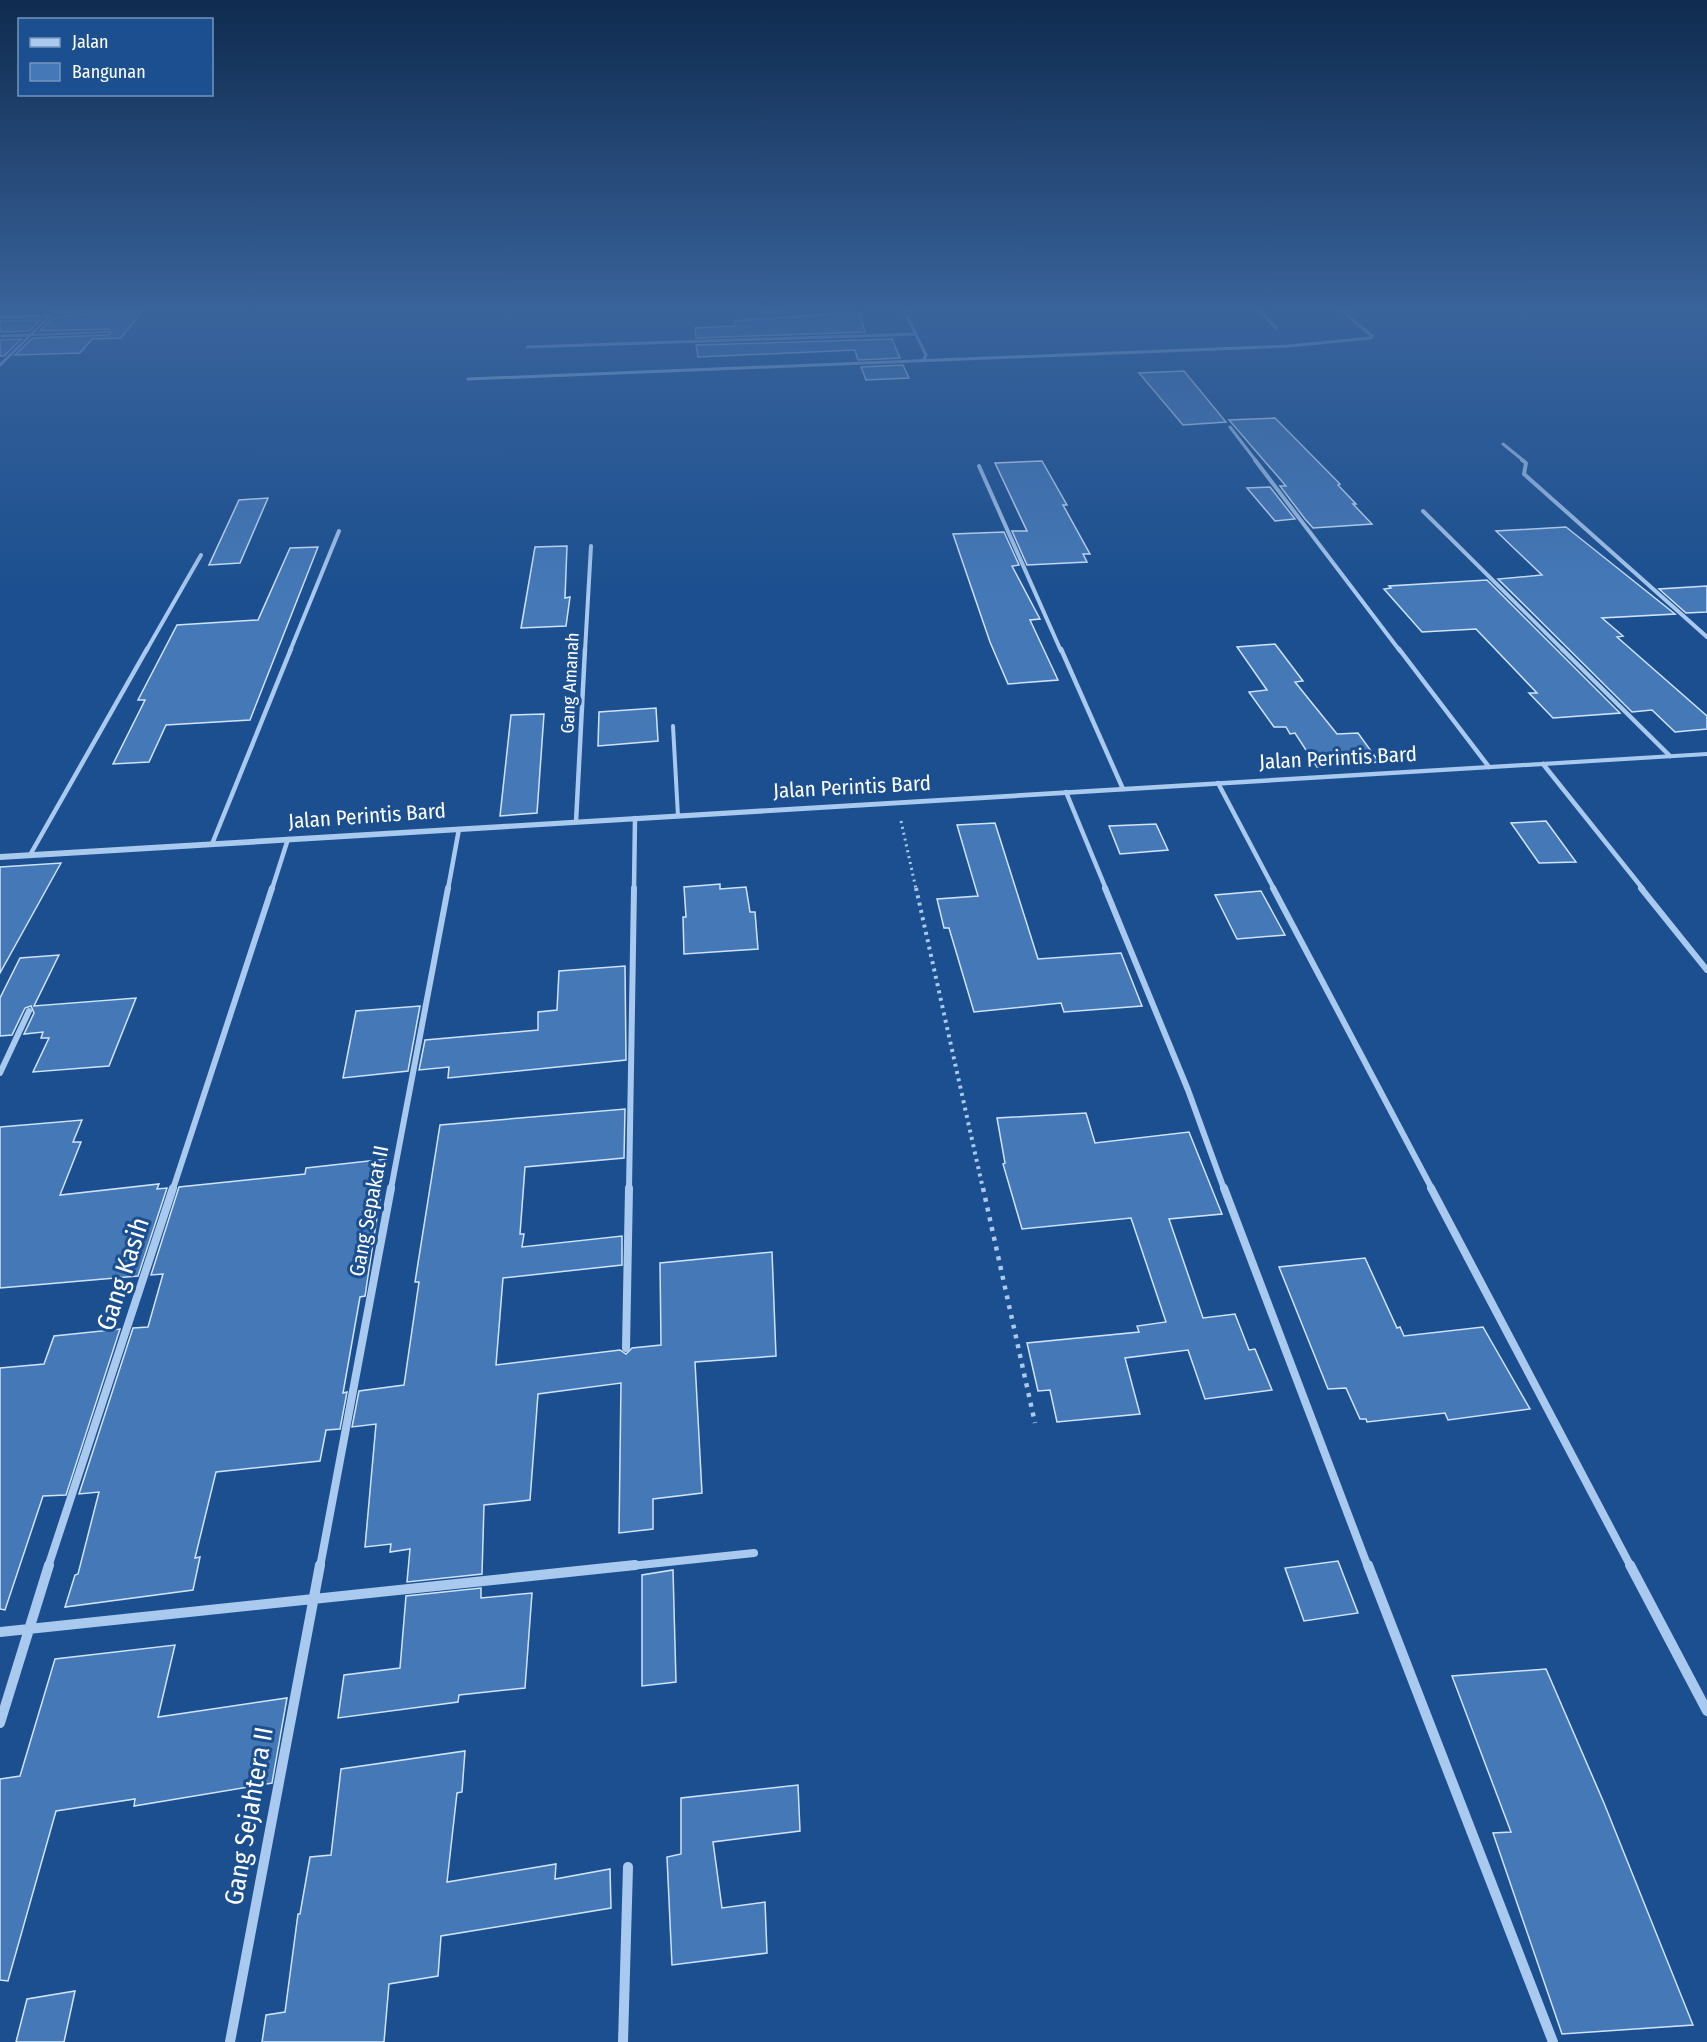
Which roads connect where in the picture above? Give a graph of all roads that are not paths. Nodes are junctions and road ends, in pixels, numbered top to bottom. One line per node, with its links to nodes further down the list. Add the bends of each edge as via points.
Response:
1 (1230, 427): 13 (street)
2 (1503, 444): 8 (street, via 1526,463 1524,474)
3 (979, 466): 15 (street)
4 (1424, 511): 11 (street)
5 (339, 531): 22 (street)
6 (591, 546): 19 (street, Gang Amanah)
7 (201, 555): 23 (street)
8 (1707, 637)
9 (673, 726): 17 (lane)
10 (1707, 754): 11 (street, Jalan Perintis Bard)
11 (1670, 756): 12 (street, Jalan Perintis Bard)
12 (1543, 764): 13 (street, Jalan Perintis Bard); 25 (street)
13 (1489, 767): 14 (street, Jalan Perintis Bard)
14 (1218, 783): 15 (street, Jalan Perintis Bard); 33 (street)
15 (1123, 789): 16 (street, Jalan Perintis Bard)
16 (1066, 792): 17 (street, Jalan Perintis Bard); 38 (street, via 1188,1090 1267,1307)
17 (678, 816): 18 (street, Jalan Perintis Bard)
18 (635, 818): 19 (street, Jalan Perintis Bard); 28 (street)
19 (576, 822): 20 (street, Jalan Perintis Bard)
20 (459, 829): 21 (street, Jalan Perintis Bard); 30 (street, Gang Sepakat II)
21 (288, 839): 22 (street, Jalan Perintis Bard); 31 (street, Gang Kasih)
22 (212, 844): 23 (street, Jalan Perintis Bard)
23 (30, 855): 24 (street, Jalan Perintis Bard)
24 (0, 857)
25 (1707, 970)
26 (29, 1011): 27 (street)
27 (0, 1072)
28 (626, 1348)
29 (754, 1553): 30 (street)
30 (312, 1599): 31 (street); 36 (street, Gang Sejahtera II)
31 (28, 1629): 32 (street); 34 (street, Gang Kasih)
32 (0, 1632)
33 (1707, 1711)
34 (0, 1724)
35 (627, 1867): 37 (street)
36 (230, 2042)
37 (623, 2042)
38 (1553, 2042)

